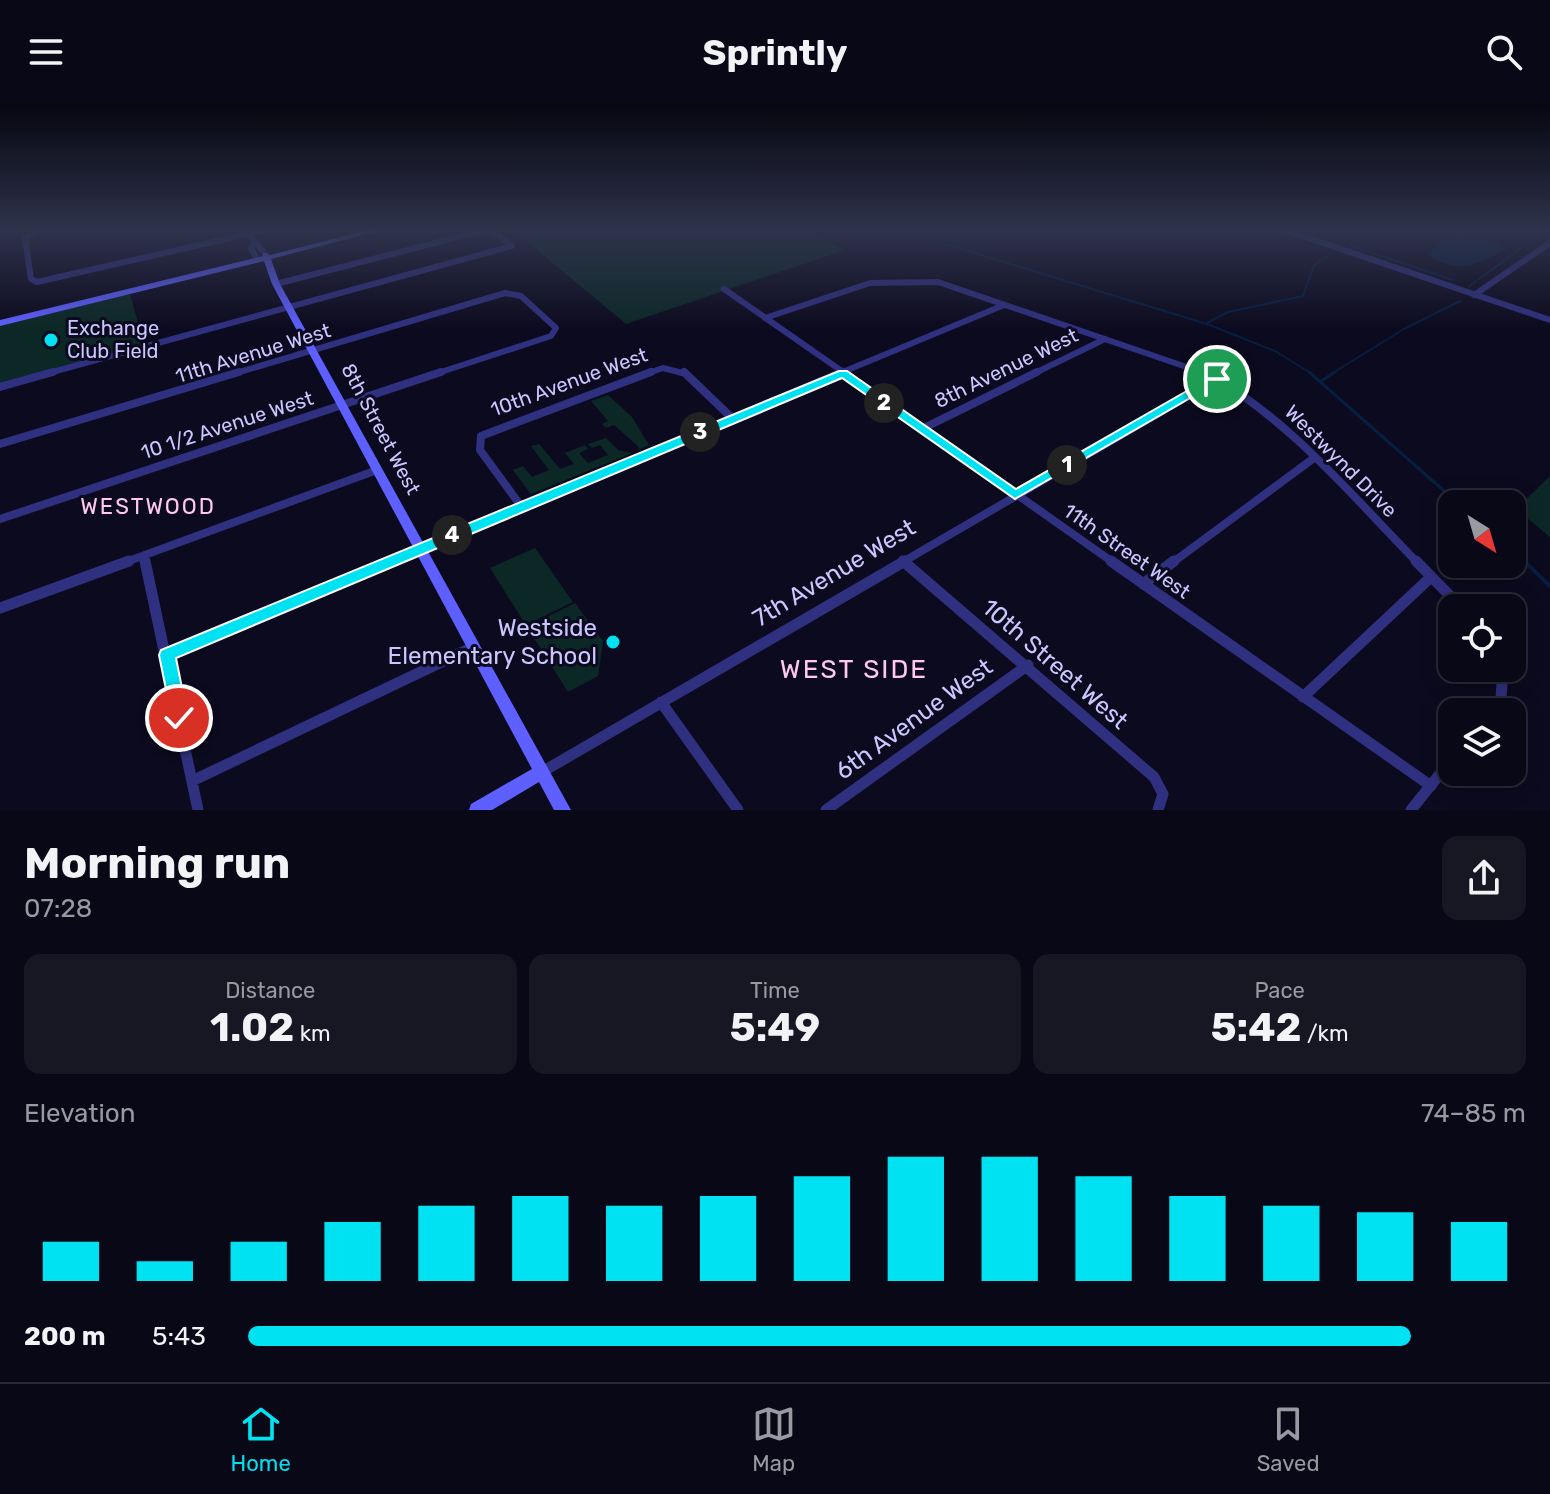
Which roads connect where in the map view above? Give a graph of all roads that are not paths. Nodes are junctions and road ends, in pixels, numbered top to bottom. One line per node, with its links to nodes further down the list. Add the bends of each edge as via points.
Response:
1 (29, 263): 2 (street, via 31,279 37,282)
2 (117, 263)
3 (241, 263): 17 (street)
4 (265, 263): 9 (street, 8th Street West)
5 (352, 263): 9 (street)
6 (450, 263): 14 (street)
7 (1381, 263): 12 (street)
8 (1521, 263): 12 (street)
9 (275, 282): 14 (street, 8th Street West)
10 (724, 289): 15 (street, 11th Street West)
11 (515, 293): 19 (street, 11th Avenue West); 23 (street, 10 1/2 Avenue West, via 556,332)
12 (1474, 295): 16 (street)
13 (1004, 305): 15 (street, Westwynd Drive, via 938,282 892,278 869,281); 18 (street, Westwynd Drive); 20 (street)
14 (289, 307): 19 (street, 8th Street West); 22 (street)
15 (765, 318): 20 (street, 11th Street West)
16 (1550, 320)
17 (0, 321)
18 (1105, 339): 21 (street, Westwynd Drive); 25 (street, 8th Avenue West)
19 (314, 352): 23 (street, 8th Street West); 26 (street, 11th Avenue West)
20 (843, 374): 24 (street); 25 (street, 11th Street West)
21 (1217, 379): 27 (street, Westwynd Drive, via 1255,401); 29 (street, 7th Avenue West)
22 (0, 387)
23 (342, 404): 28 (street, 8th Street West); 31 (street, 10 1/2 Avenue West)
24 (733, 419): 30 (street); 30 (street, 10th Avenue West, via 672,367 481,436 480,450)
25 (922, 429): 29 (street, 11th Street West)
26 (0, 444)
27 (1314, 458): 35 (street, Westwynd Drive); 36 (street)
28 (377, 470): 32 (street, 8th Street West); 33 (street)
29 (1015, 495): 34 (street, 7th Avenue West); 36 (street, 11th Street West)
30 (521, 506): 32 (street)
31 (0, 519)
32 (420, 549): 39 (street, 8th Street West); 40 (street)
33 (144, 557): 38 (street); 40 (street)
34 (902, 560): 41 (street, 10th Street West); 43 (street, 7th Avenue West)
35 (1431, 577): 37 (street, Westwynd Drive); 42 (street)
36 (1143, 584): 42 (street, 11th Street West)
37 (1448, 594)
38 (0, 608)
39 (473, 647): 44 (street, 8th Street West); 46 (street)
40 (167, 655): 46 (street)
41 (1028, 665): 52 (street, 6th Avenue West); 53 (street, 10th Street West, via 1154,777 1163,794)
42 (1303, 697): 47 (street, 11th Street West)
43 (661, 702): 44 (street, 7th Avenue West); 51 (street)
44 (542, 772): 49 (street, 7th Avenue West); 50 (street, 8th Street West)
45 (1438, 777): 47 (street)
46 (192, 781): 48 (street)
47 (1431, 786): 54 (street)
48 (198, 810)
49 (477, 810)
50 (563, 810)
51 (738, 810)
52 (826, 810)
53 (1158, 810)
54 (1411, 810)

